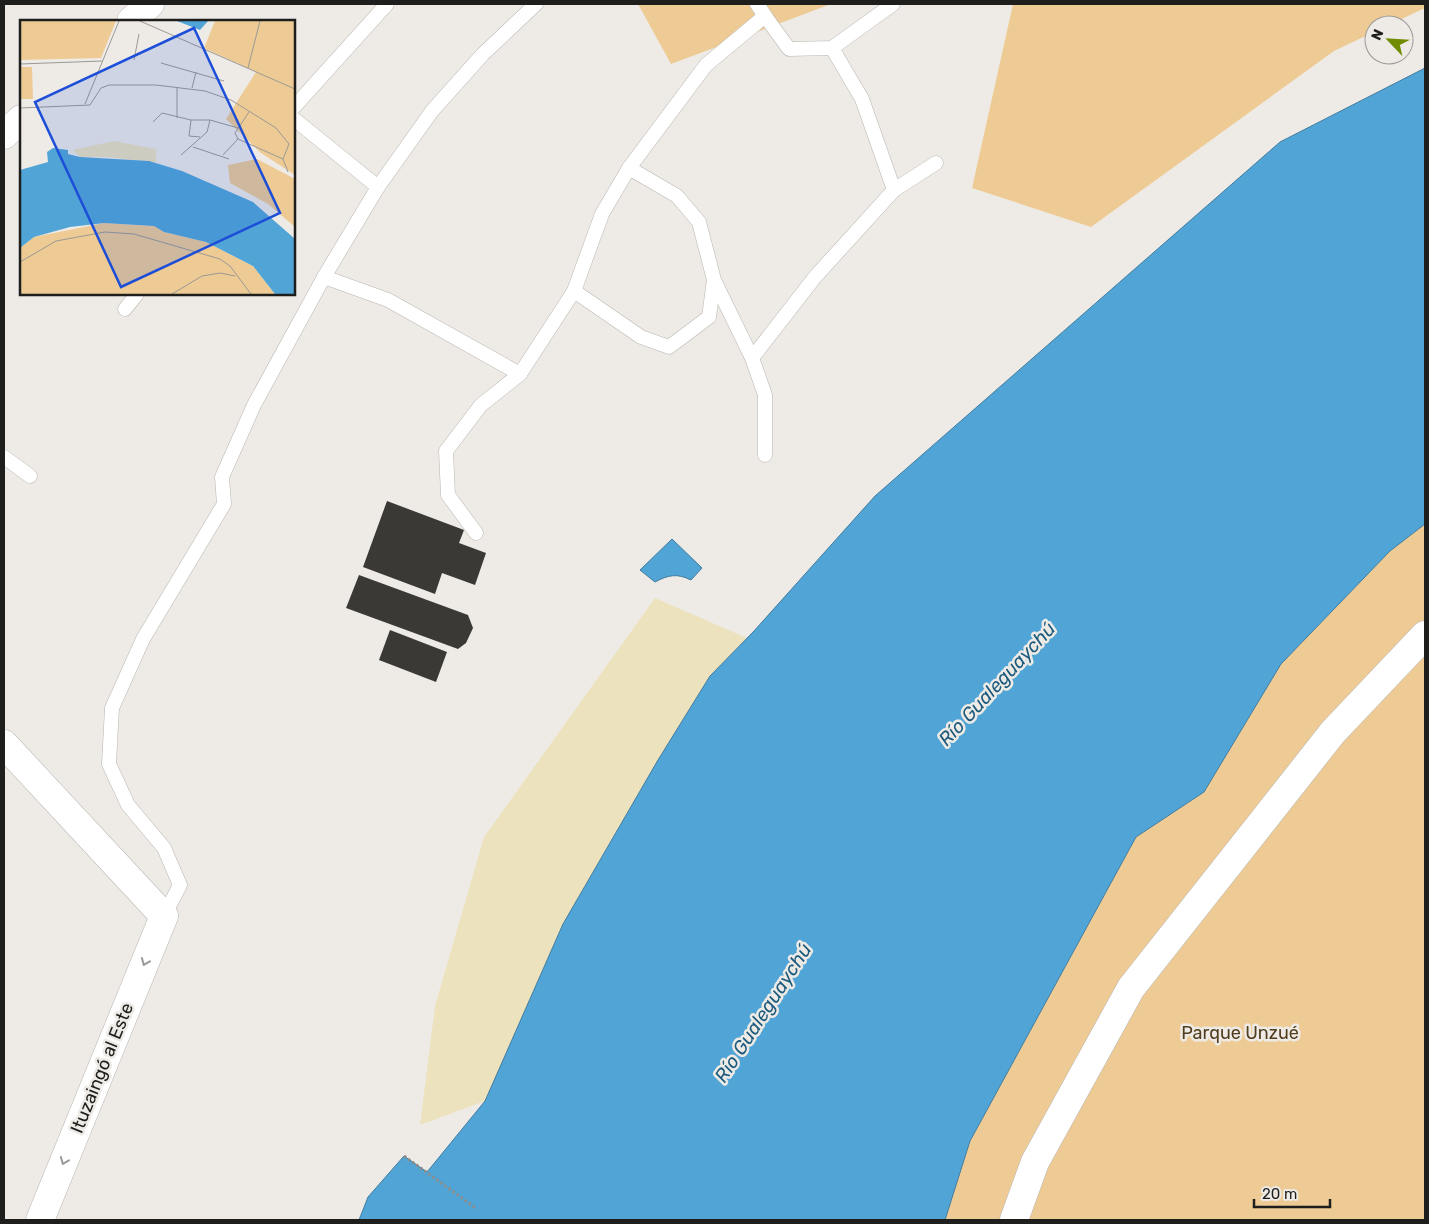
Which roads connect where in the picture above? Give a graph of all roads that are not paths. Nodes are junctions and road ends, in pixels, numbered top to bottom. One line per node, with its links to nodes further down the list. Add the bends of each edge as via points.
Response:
1 (150, 4): 7 (street)
2 (387, 4): 9 (lane)
3 (536, 4): 15 (lane, via 432,111)
4 (757, 4): 6 (lane)
5 (893, 4): 8 (lane)
6 (765, 16): 8 (lane, via 789,49); 14 (lane, via 706,64)
7 (132, 20)
8 (832, 48): 16 (lane, via 862,99)
9 (295, 105)
10 (20, 120): 12 (street)
11 (295, 120): 15 (lane)
12 (4, 134)
13 (936, 163): 16 (lane)
14 (629, 168): 18 (lane, via 677,196 699,222); 19 (lane, via 602,214)
15 (378, 187): 17 (lane)
16 (894, 190): 22 (lane, via 815,278)
17 (324, 277): 23 (lane, via 388,300); 30 (lane, via 254,405 222,477 224,504 143,639 112,708 109,764 128,805 164,848 180,885)
18 (714, 280): 19 (lane, via 709,317 669,347 641,337); 22 (lane)
19 (574, 291): 23 (lane)
20 (136, 295): 21 (lane)
21 (125, 309)
22 (752, 358): 24 (lane, via 765,395)
23 (520, 374): 27 (lane, via 480,405 446,450 448,495)
24 (765, 456)
25 (4, 457): 26 (lane)
26 (30, 476)
27 (476, 533)
28 (1425, 635): 32 (street, via 1333,732 1131,988 1035,1162)
29 (4, 744): 30 (street)
30 (164, 916): 31 (street, Ituzaingó al Este, one-way to 31)
31 (40, 1220)
32 (1014, 1220)

